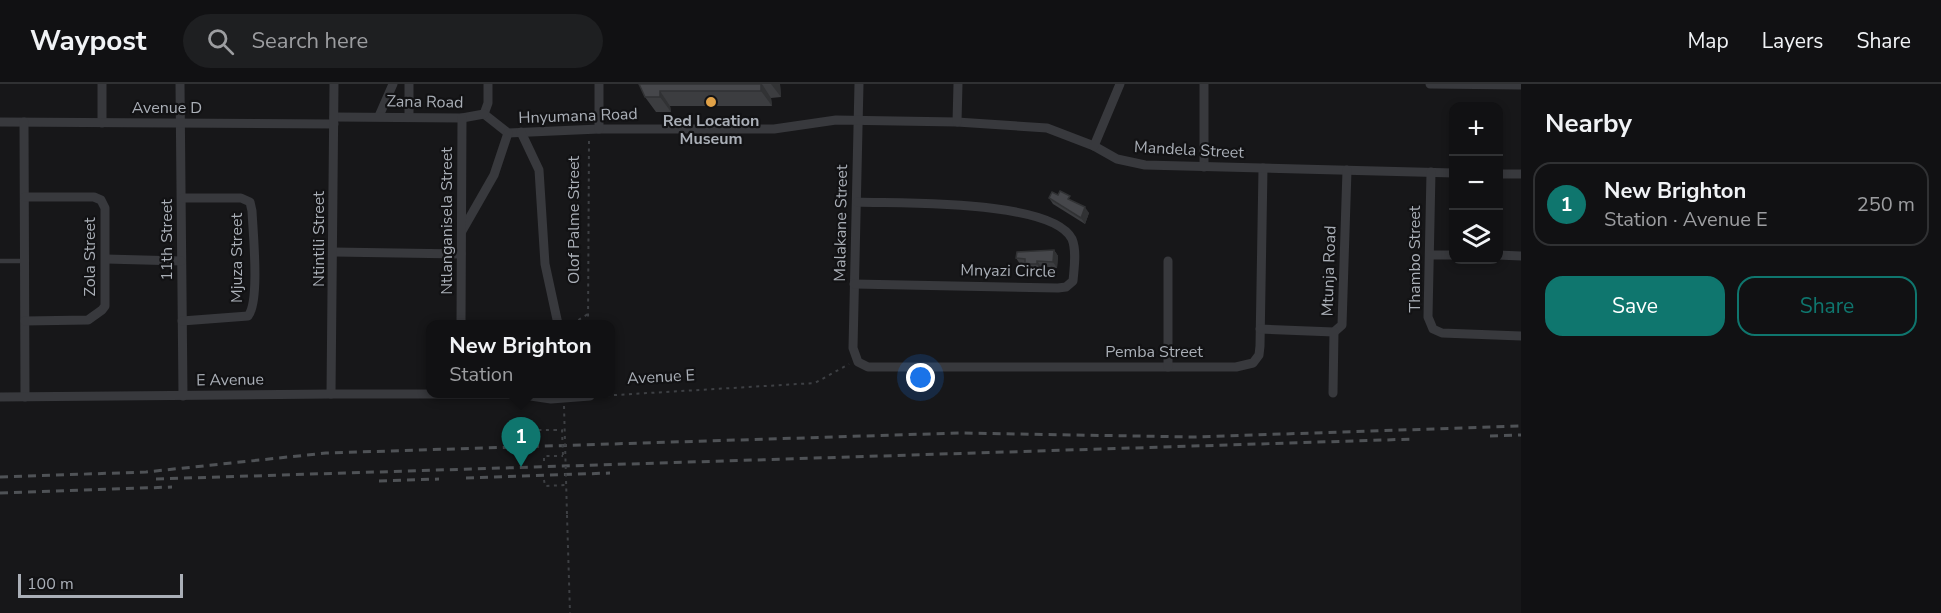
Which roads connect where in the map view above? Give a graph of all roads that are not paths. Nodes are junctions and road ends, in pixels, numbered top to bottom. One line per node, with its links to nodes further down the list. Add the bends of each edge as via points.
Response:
1 (102, 84): 24 (street)
2 (180, 84): 25 (street, 11th Street)
3 (334, 84): 19 (street, Ntintili Street)
4 (409, 84): 14 (street)
5 (488, 84): 15 (street, Zana Road)
6 (599, 84): 26 (street)
7 (859, 84): 20 (street, Malakane Street)
8 (958, 84): 23 (street)
9 (1120, 84): 29 (street)
10 (1204, 84): 30 (street)
11 (1430, 84): 12 (street)
12 (1521, 85)
13 (392, 86): 14 (street); 16 (street)
14 (409, 100): 17 (street)
15 (484, 114): 18 (street, Zana Road); 28 (street, Hnyumana Road)
16 (380, 116): 17 (street, Zana Road); 19 (street, Zana Road)
17 (409, 116): 18 (street, Zana Road)
18 (462, 118): 40 (street, Ntlanganisela Street)
19 (334, 120): 25 (street, Avenue D); 41 (street, Ntintili Street)
20 (858, 120): 23 (street, Mandela Street); 26 (street, Hnyumana Road, via 824,120 774,129); 39 (street, Malakane Street)
21 (0, 122): 22 (street, Avenue D)
22 (24, 122): 24 (street, Avenue D); 37 (street)
23 (957, 122): 29 (street, Mandela Street, via 1047,128)
24 (102, 123): 25 (street, Avenue D)
25 (179, 123): 38 (street, 11th Street)
26 (599, 129): 27 (street, Hnyumana Road)
27 (521, 132): 28 (street, Hnyumana Road); 54 (street, via 539,170 545,264)
28 (508, 133): 40 (street, via 494,175)
29 (1094, 146): 30 (street, Mandela Street, via 1130,163)
30 (1204, 167): 31 (street, Mandela Street)
31 (1263, 168): 32 (street, Mandela Street); 57 (street, Pemba Street)
32 (1347, 170): 33 (street, Mandela Street); 58 (street, Mtunja Road, via 1342,325)
33 (1431, 172): 34 (street, Mandela Street); 43 (street, Thambo Street)
34 (1449, 173)
35 (1503, 174): 36 (street)
36 (1521, 174)
37 (26, 197): 47 (street, Zola Street, via 101,200 105,208); 49 (street)
38 (183, 198): 50 (street, 11th Street); 56 (street, Mjuza Street, via 240,198 250,202 254,278 253,309 248,316)
39 (856, 202): 52 (street, Malakane Street); 52 (street, Mnyazi Circle, via 1021,212 1068,234 1074,262 1073,281 1058,288)
40 (461, 232): 42 (street, Ntlanganisela Street)
41 (334, 252): 42 (street); 63 (street, Ntintili Street)
42 (461, 254): 53 (street, Ntlanganisela Street)
43 (1430, 255): 44 (street); 59 (street, Thambo Street, via 1428,317 1434,329 1461,335)
44 (1449, 255)
45 (1503, 255): 46 (street)
46 (1521, 256)
47 (105, 259): 50 (street); 55 (street, Zola Street, via 105,306 98,315 88,320)
48 (0, 261): 49 (lane)
49 (25, 261): 55 (street)
50 (181, 261): 56 (street, 11th Street)
51 (1168, 261): 61 (street)
52 (854, 284): 60 (street, Malakane Street)
53 (463, 320)
54 (557, 320)
55 (25, 321): 67 (street)
56 (182, 321): 65 (street, 11th Street)
57 (1260, 329): 58 (street, Mtunja Road); 61 (street, Pemba Street, via 1259,355 1246,367)
58 (1334, 332): 62 (street)
59 (1521, 336)
60 (856, 359): 61 (street, Pemba Street, via 868,367)
61 (1168, 367)
62 (1333, 393)
63 (331, 394): 64 (street, E Avenue); 65 (street, E Avenue)
64 (426, 394)
65 (183, 396): 67 (street, E Avenue)
66 (0, 398): 67 (street, E Avenue)
67 (25, 398)
68 (544, 398): 69 (street)
69 (564, 398)

